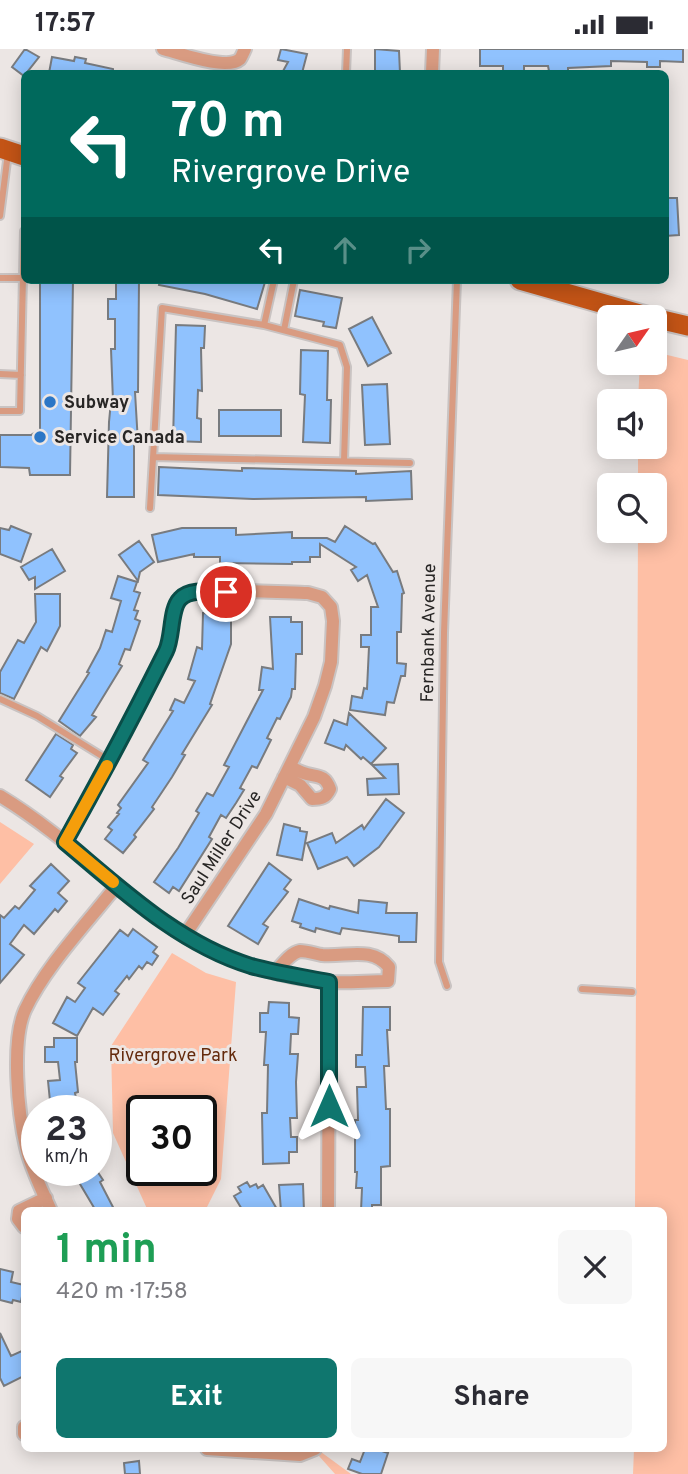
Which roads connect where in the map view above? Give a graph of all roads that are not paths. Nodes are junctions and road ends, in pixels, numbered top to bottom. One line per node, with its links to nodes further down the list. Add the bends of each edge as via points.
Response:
1 (163, 49): 2 (street, via 231,64)
2 (245, 49)
3 (347, 49): 5 (lane)
4 (433, 49): 6 (street)
5 (346, 70)
6 (432, 70)
7 (8, 152): 8 (lane)
8 (0, 216)
9 (0, 278): 10 (lane)
10 (21, 278)
11 (22, 284): 22 (lane)
12 (273, 284): 18 (lane)
13 (294, 284): 20 (lane)
14 (457, 284): 36 (lane, Fernbank Avenue, via 439,962)
15 (562, 285): 16 (main road)
16 (618, 305)
17 (667, 321): 19 (main road)
18 (264, 325): 20 (lane); 24 (lane, via 162,308)
19 (688, 327)
20 (284, 330): 25 (lane, via 340,345 347,367)
21 (0, 374): 22 (lane)
22 (21, 375): 23 (lane, via 20,411)
23 (0, 411)
24 (153, 457): 25 (lane); 27 (lane)
25 (344, 461): 26 (lane)
26 (410, 463)
27 (150, 508)
28 (0, 699): 29 (lane)
29 (110, 761): 31 (street, Saul Miller Drive); 33 (street, Saul Miller Drive, via 168,646 181,597 199,591 308,593 322,597 331,607 331,661 314,717 265,814)
30 (0, 796): 31 (street)
31 (65, 842): 32 (street)
32 (117, 885): 33 (street); 39 (street, via 41,981 18,1031 16,1065 25,1145)
33 (185, 935): 34 (street, via 248,965)
34 (275, 972): 35 (street); 35 (street, via 300,951 368,954 381,957 389,967 388,981)
35 (329, 982): 42 (street)
36 (447, 986)
37 (582, 989): 38 (lane)
38 (632, 992)
39 (46, 1198): 40 (street); 41 (street)
40 (27, 1207)
41 (49, 1207)
42 (328, 1207)
43 (254, 1452): 44 (street)
44 (308, 1452)

